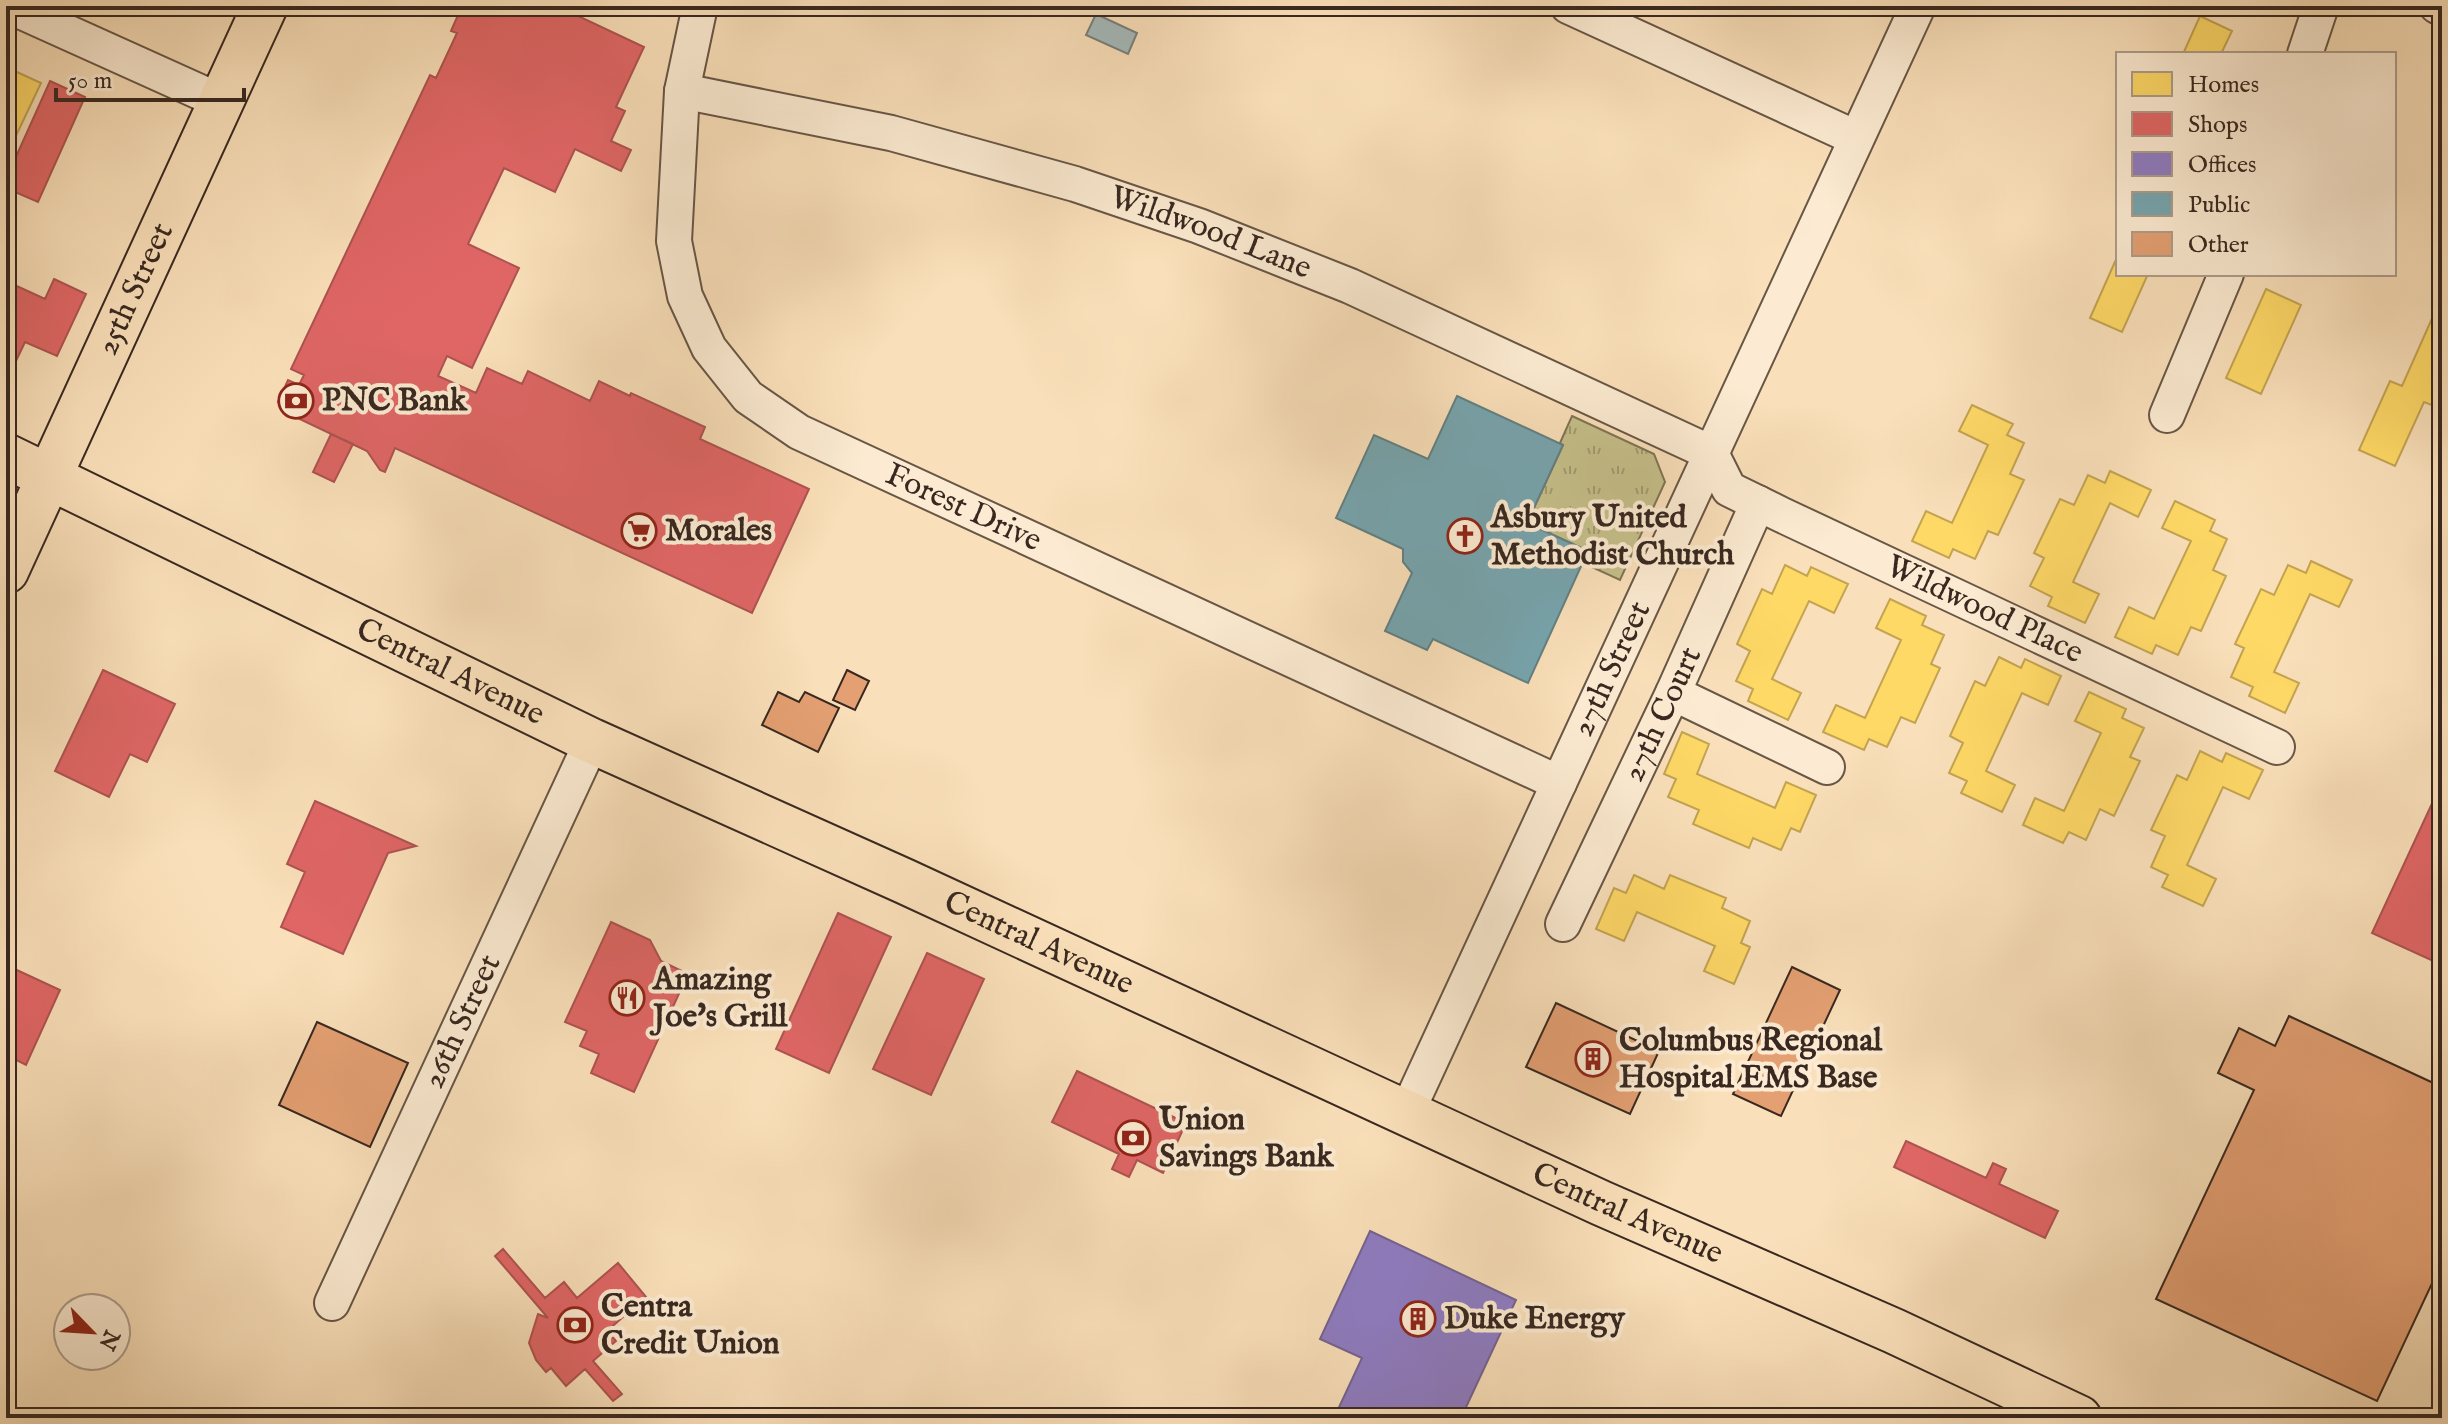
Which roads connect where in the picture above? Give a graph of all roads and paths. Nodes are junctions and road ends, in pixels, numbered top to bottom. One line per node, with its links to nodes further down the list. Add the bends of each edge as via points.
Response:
1 (9, 6): 9 (street)
2 (265, 6): 9 (main road, 25th Street)
3 (700, 6): 8 (street, Forest Drive)
4 (1568, 6): 10 (street)
5 (1918, 6): 10 (street, 27th Street)
6 (2321, 6): 7 (street)
7 (2306, 52)
8 (682, 91): 13 (street, Wildwood Lane, via 891,133 1075,184 1199,226 1350,286); 22 (street, Forest Drive, via 674,241 685,296 709,348 748,397 799,432)
9 (222, 102): 15 (main road, 25th Street)
10 (1856, 138): 13 (street, 27th Street)
11 (2225, 276): 12 (street)
12 (2167, 415)
13 (1711, 453): 16 (street, Wildwood Place, via 1729,489); 22 (street, 27th Street)
14 (6, 456): 15 (main road, Central Avenue)
15 (49, 478): 17 (main road, 25th Street); 19 (main road, Central Avenue)
16 (1758, 503): 18 (street, 27th Court); 20 (street, Wildwood Place)
17 (6, 571)
18 (1673, 693): 21 (street); 23 (street, 27th Court)
19 (592, 741): 24 (main road, Central Avenue); 25 (street, 26th Street)
20 (2277, 747)
21 (1827, 767)
22 (1559, 783): 24 (street, 27th Street)
23 (1563, 924)
24 (1407, 1112): 26 (main road, Central Avenue)
25 (332, 1303)
26 (2079, 1418)

